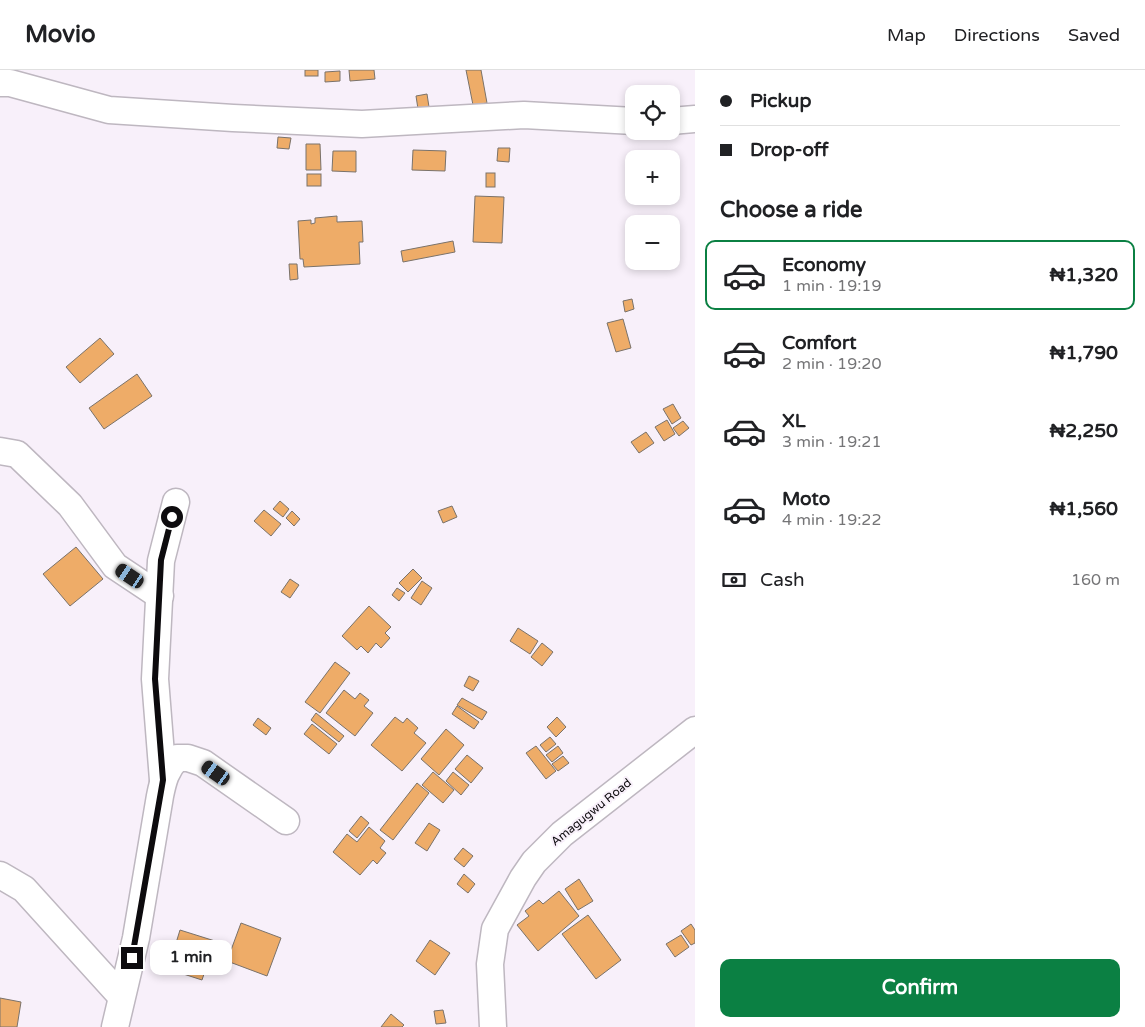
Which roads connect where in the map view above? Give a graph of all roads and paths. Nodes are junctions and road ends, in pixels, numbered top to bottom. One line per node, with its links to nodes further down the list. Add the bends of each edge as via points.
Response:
1 (0, 83): 4 (street, via 109,110 233,118 362,124 524,115)
2 (695, 119): 3 (street)
3 (680, 120)
4 (625, 121)
5 (0, 451): 7 (street, via 17,454 70,506 116,566)
6 (176, 502): 7 (street, via 161,560)
7 (160, 596): 9 (street, via 155,679)
8 (695, 730): 14 (street, Amagugwu Road, via 562,834 523,878 495,929 490,964)
9 (163, 780): 10 (street, via 177,758 203,763); 12 (street, via 136,938)
10 (286, 821)
11 (0, 875): 12 (street, via 24,889)
12 (121, 996): 13 (street)
13 (114, 1027)
14 (493, 1027)

